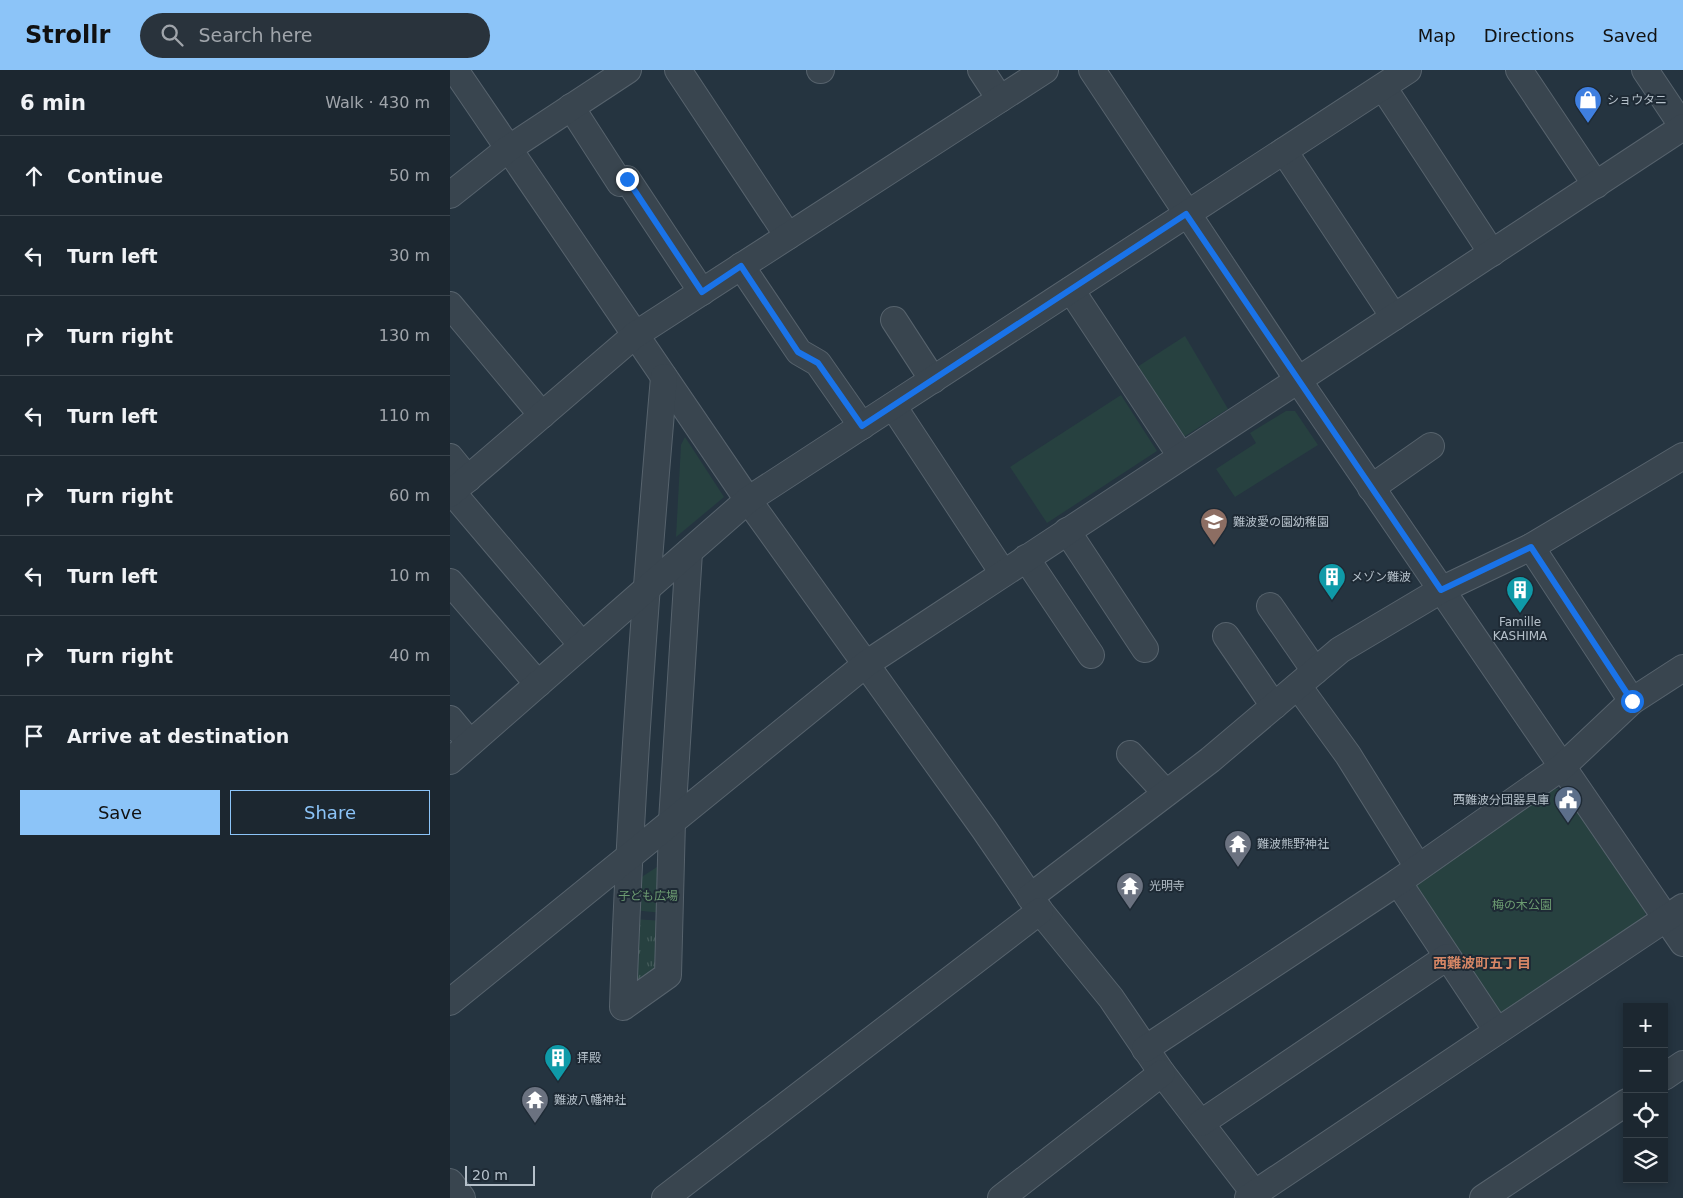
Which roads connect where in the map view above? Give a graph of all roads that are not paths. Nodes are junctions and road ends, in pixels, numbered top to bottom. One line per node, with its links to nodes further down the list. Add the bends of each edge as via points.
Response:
1 (455, 70): 14 (street)
2 (628, 70): 12 (street)
3 (678, 70): 19 (street)
4 (980, 70): 11 (street)
5 (1045, 70): 11 (street)
6 (1092, 70): 18 (street)
7 (1408, 70): 10 (street)
8 (1519, 70): 16 (street)
9 (1645, 70): 13 (street)
10 (1382, 87): 15 (street); 20 (street)
11 (1000, 99): 19 (street)
12 (571, 108): 14 (street); 23 (street, via 620,183 627,179)
13 (1683, 127): 16 (street)
14 (508, 149): 17 (street); 27 (street)
15 (1284, 151): 18 (street); 25 (street)
16 (1596, 185): 20 (street)
17 (450, 195)
18 (1186, 214): 22 (street); 30 (street)
19 (788, 236): 21 (street)
20 (1492, 253): 25 (street)
21 (741, 266): 23 (street); 33 (street, via 798,352 818,363)
22 (1071, 290): 29 (street); 35 (street)
23 (702, 292): 27 (street)
24 (450, 305): 32 (street)
25 (1394, 317): 30 (street)
26 (894, 320): 29 (street)
27 (635, 335): 28 (street); 32 (street)
28 (664, 377): 40 (street); 47 (street)
29 (933, 380): 31 (street)
30 (1298, 380): 35 (street); 39 (street)
31 (893, 406): 33 (street); 45 (street)
32 (542, 415): 38 (street)
33 (862, 426): 40 (street)
34 (1431, 446): 39 (street)
35 (1181, 456): 41 (street)
36 (1683, 456): 42 (street)
37 (450, 457): 38 (street)
38 (456, 488): 51 (street)
39 (1371, 488): 48 (street)
40 (748, 500): 43 (street); 54 (street)
41 (1067, 531): 44 (street); 52 (street)
42 (1531, 547): 48 (street); 58 (street)
43 (689, 552): 47 (street); 66 (street)
44 (1026, 558): 45 (street); 53 (street)
45 (1003, 573): 54 (street)
46 (450, 582): 57 (street)
47 (646, 590): 51 (street); 67 (street)
48 (1441, 590): 56 (street, via 1340,650); 64 (street)
49 (1270, 606): 56 (street)
50 (1226, 636): 59 (street)
51 (582, 645): 57 (street)
52 (1146, 649)
53 (1091, 655)
54 (866, 664): 66 (street); 70 (street)
55 (1683, 668): 58 (street)
56 (1306, 679): 59 (street); 68 (street, via 1348,755)
57 (538, 684): 61 (street)
58 (1632, 701): 64 (street)
59 (1274, 706): 65 (street)
60 (450, 719): 61 (street)
61 (470, 743): 63 (street)
62 (1130, 754): 65 (street)
63 (450, 761)
64 (1562, 767): 68 (street); 71 (street)
65 (1166, 793): 70 (street)
66 (672, 821): 67 (street); 67 (street, via 668,974 623,1007)
67 (628, 857): 74 (street)
68 (1418, 867): 69 (street)
69 (1398, 882): 73 (street); 76 (street)
70 (1035, 904): 76 (street, via 1111,998); 85 (street)
71 (1674, 912): 72 (street); 75 (street)
72 (1683, 943)
73 (1448, 957): 75 (street); 81 (street)
74 (450, 1002)
75 (1497, 1031): 83 (street)
76 (1146, 1049): 78 (street)
77 (1683, 1064): 79 (street)
78 (1162, 1073): 81 (street); 86 (street)
79 (1668, 1074)
80 (1623, 1105): 87 (street)
81 (1200, 1123): 83 (street)
82 (450, 1182): 84 (street)
83 (1253, 1197)
84 (462, 1198)
85 (666, 1198)
86 (1002, 1198)
87 (1483, 1198)

